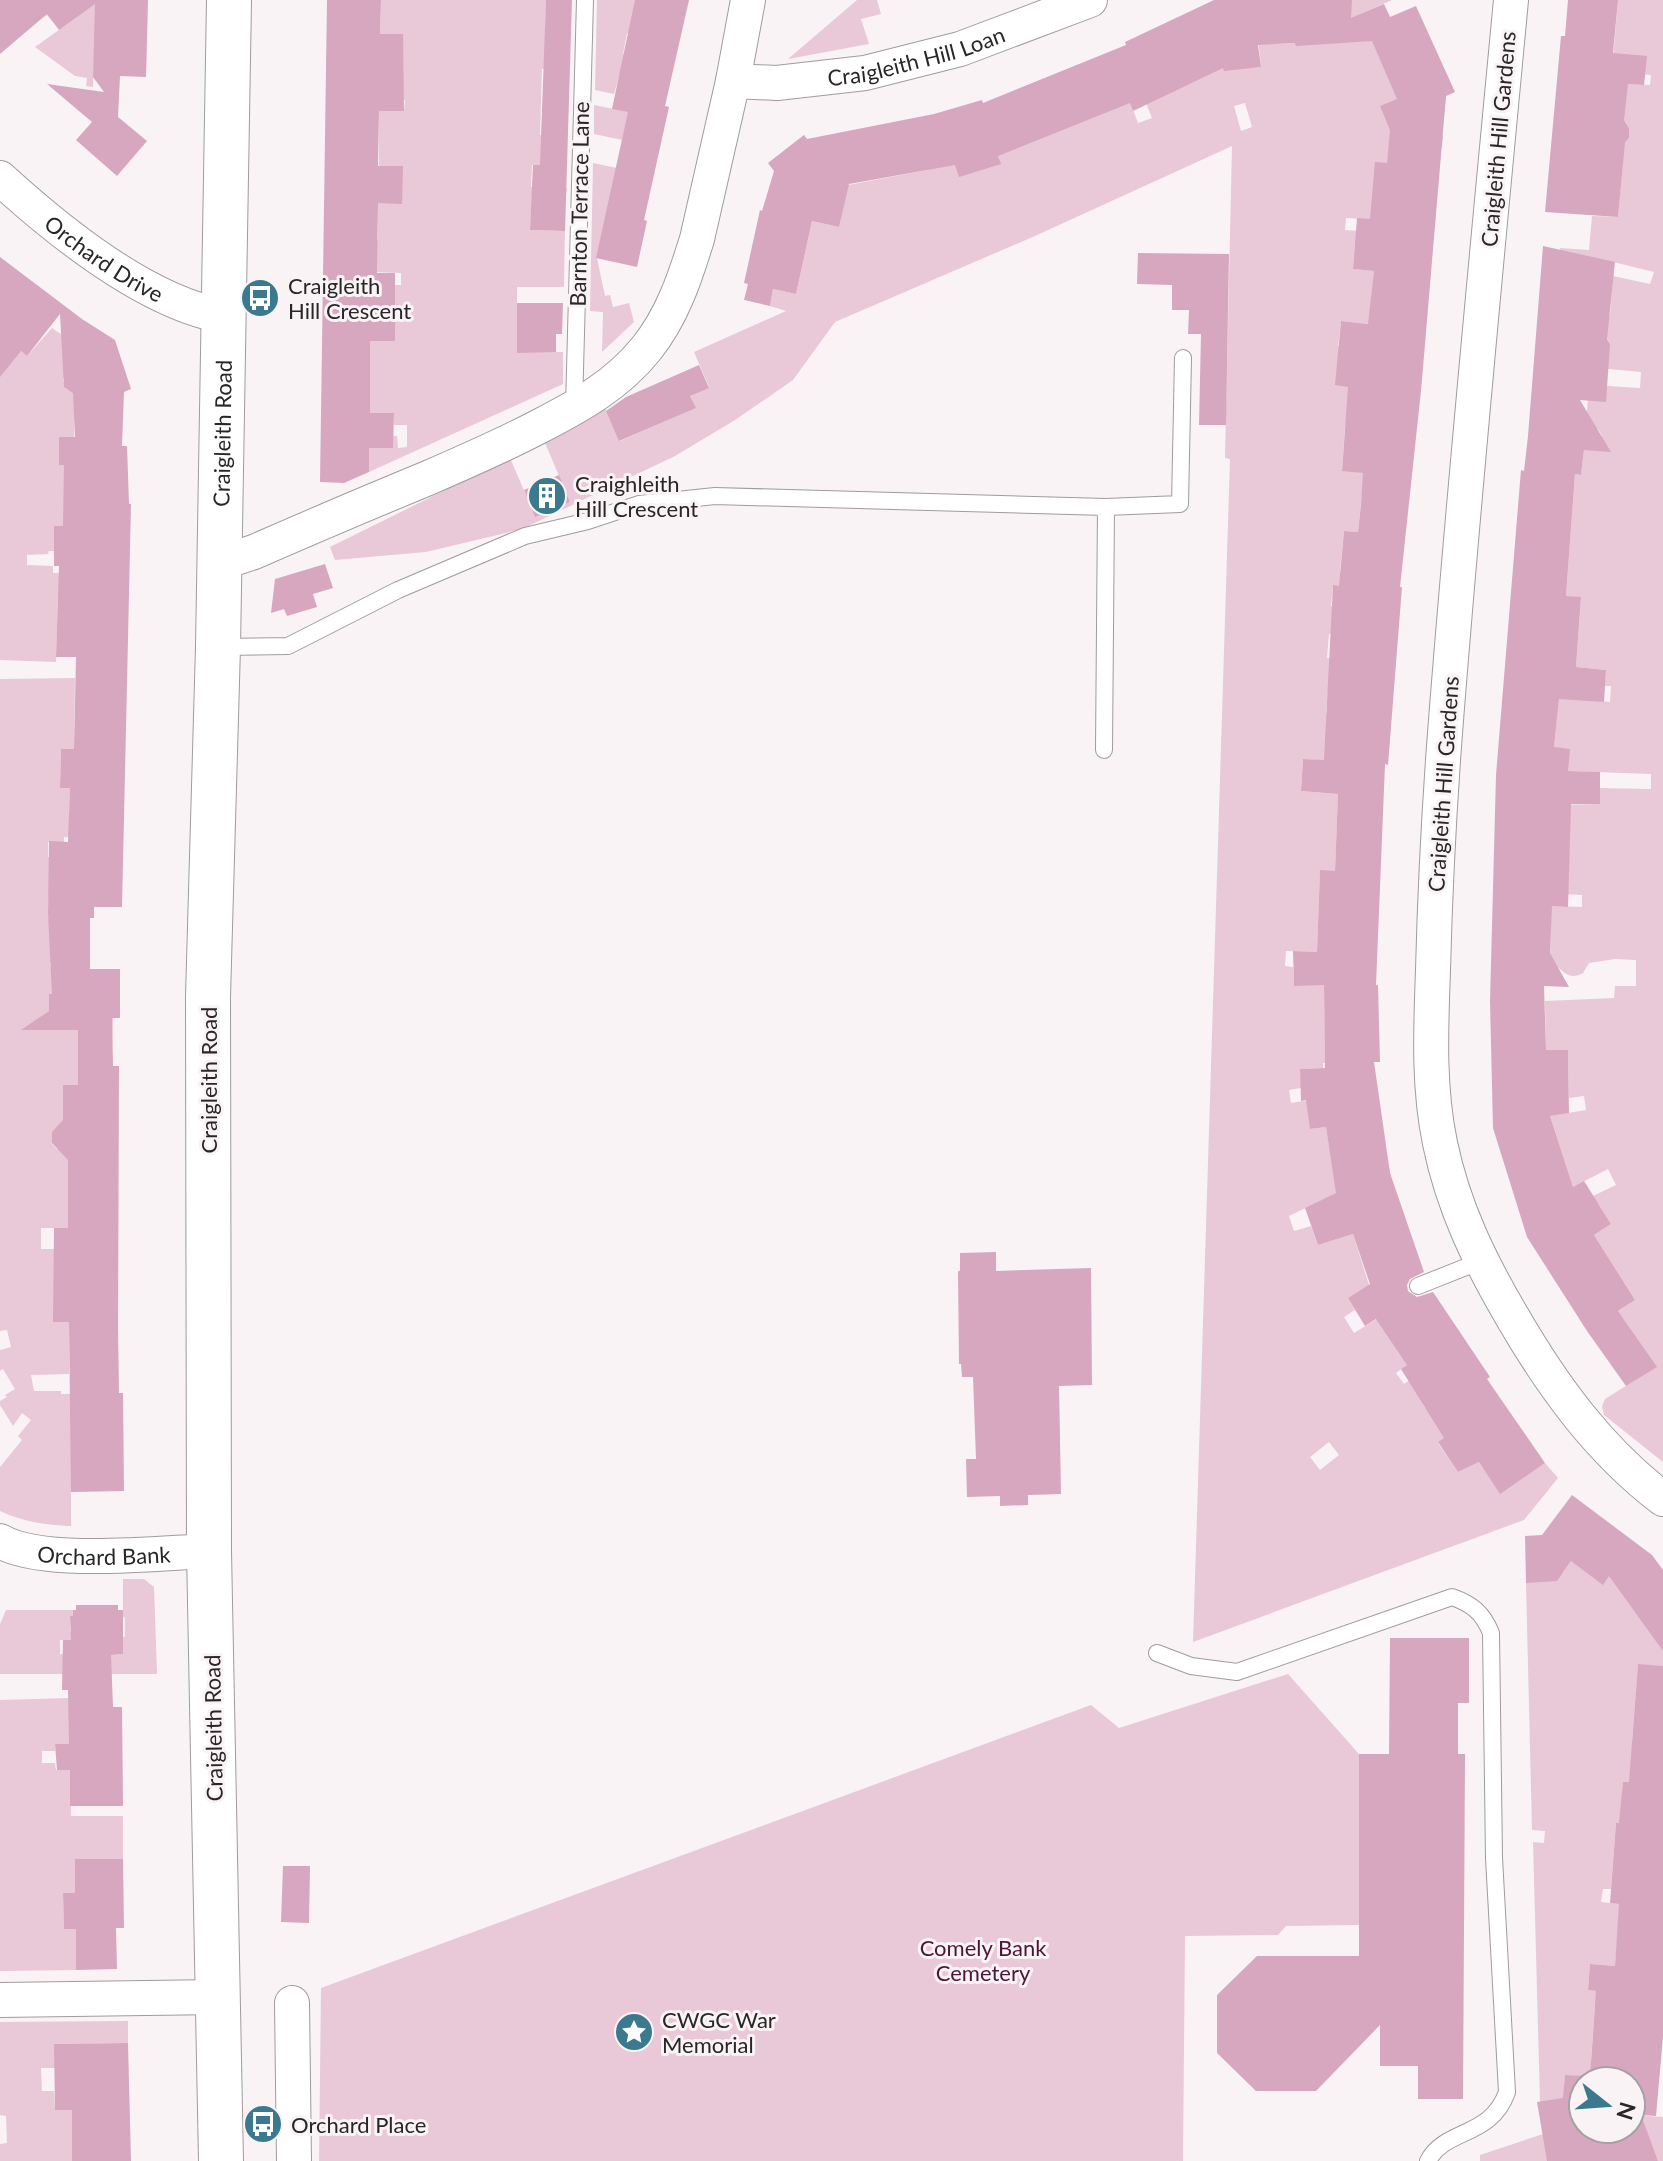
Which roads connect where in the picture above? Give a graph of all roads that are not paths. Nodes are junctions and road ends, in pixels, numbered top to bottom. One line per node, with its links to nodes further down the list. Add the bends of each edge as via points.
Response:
1 (229, 0): 8 (main road, Craigleith Road)
2 (585, 0): 10 (lane, Barnton Terrace Lane)
3 (748, 0): 6 (street)
4 (1090, 0): 6 (street, Craigleith Hill Loan, via 914,62 804,81)
5 (1511, 0): 15 (street, Craigleith Hill Gardens, via 1458,566 1440,806 1431,1049 1440,1142 1454,1196)
6 (733, 81): 10 (street, via 697,239 668,317 628,369)
7 (0, 178): 8 (street, Orchard Drive, via 104,260 172,300)
8 (223, 316): 12 (main road, Craigleith Road)
9 (1183, 358): 11 (lane, via 1180,504)
10 (574, 408): 12 (street, via 493,450)
11 (1106, 507): 13 (lane, via 715,496 639,504 525,536 398,590 288,646); 14 (lane)
12 (220, 563): 13 (main road, Craigleith Road)
13 (218, 647): 19 (main road, Craigleith Road, via 208,997)
14 (1104, 750)
15 (1481, 1261): 16 (lane); 17 (street, Craigleith Hill Gardens, via 1535,1357 1579,1417 1624,1467)
16 (1418, 1286)
17 (1663, 1499)
18 (0, 1541): 19 (street, Orchard Bank, via 24,1550 78,1556)
19 (209, 1551): 21 (main road, Craigleith Road)
20 (1157, 1653): 26 (lane, via 1191,1666 1237,1672 1452,1597 1486,1619 1491,1633 1494,1858 1507,2092 1487,2121 1436,2148)
21 (219, 1997): 22 (street); 24 (main road, Craigleith Road)
22 (0, 2000)
23 (292, 2003): 25 (street)
24 (221, 2161)
25 (294, 2161)
26 (1428, 2161)

